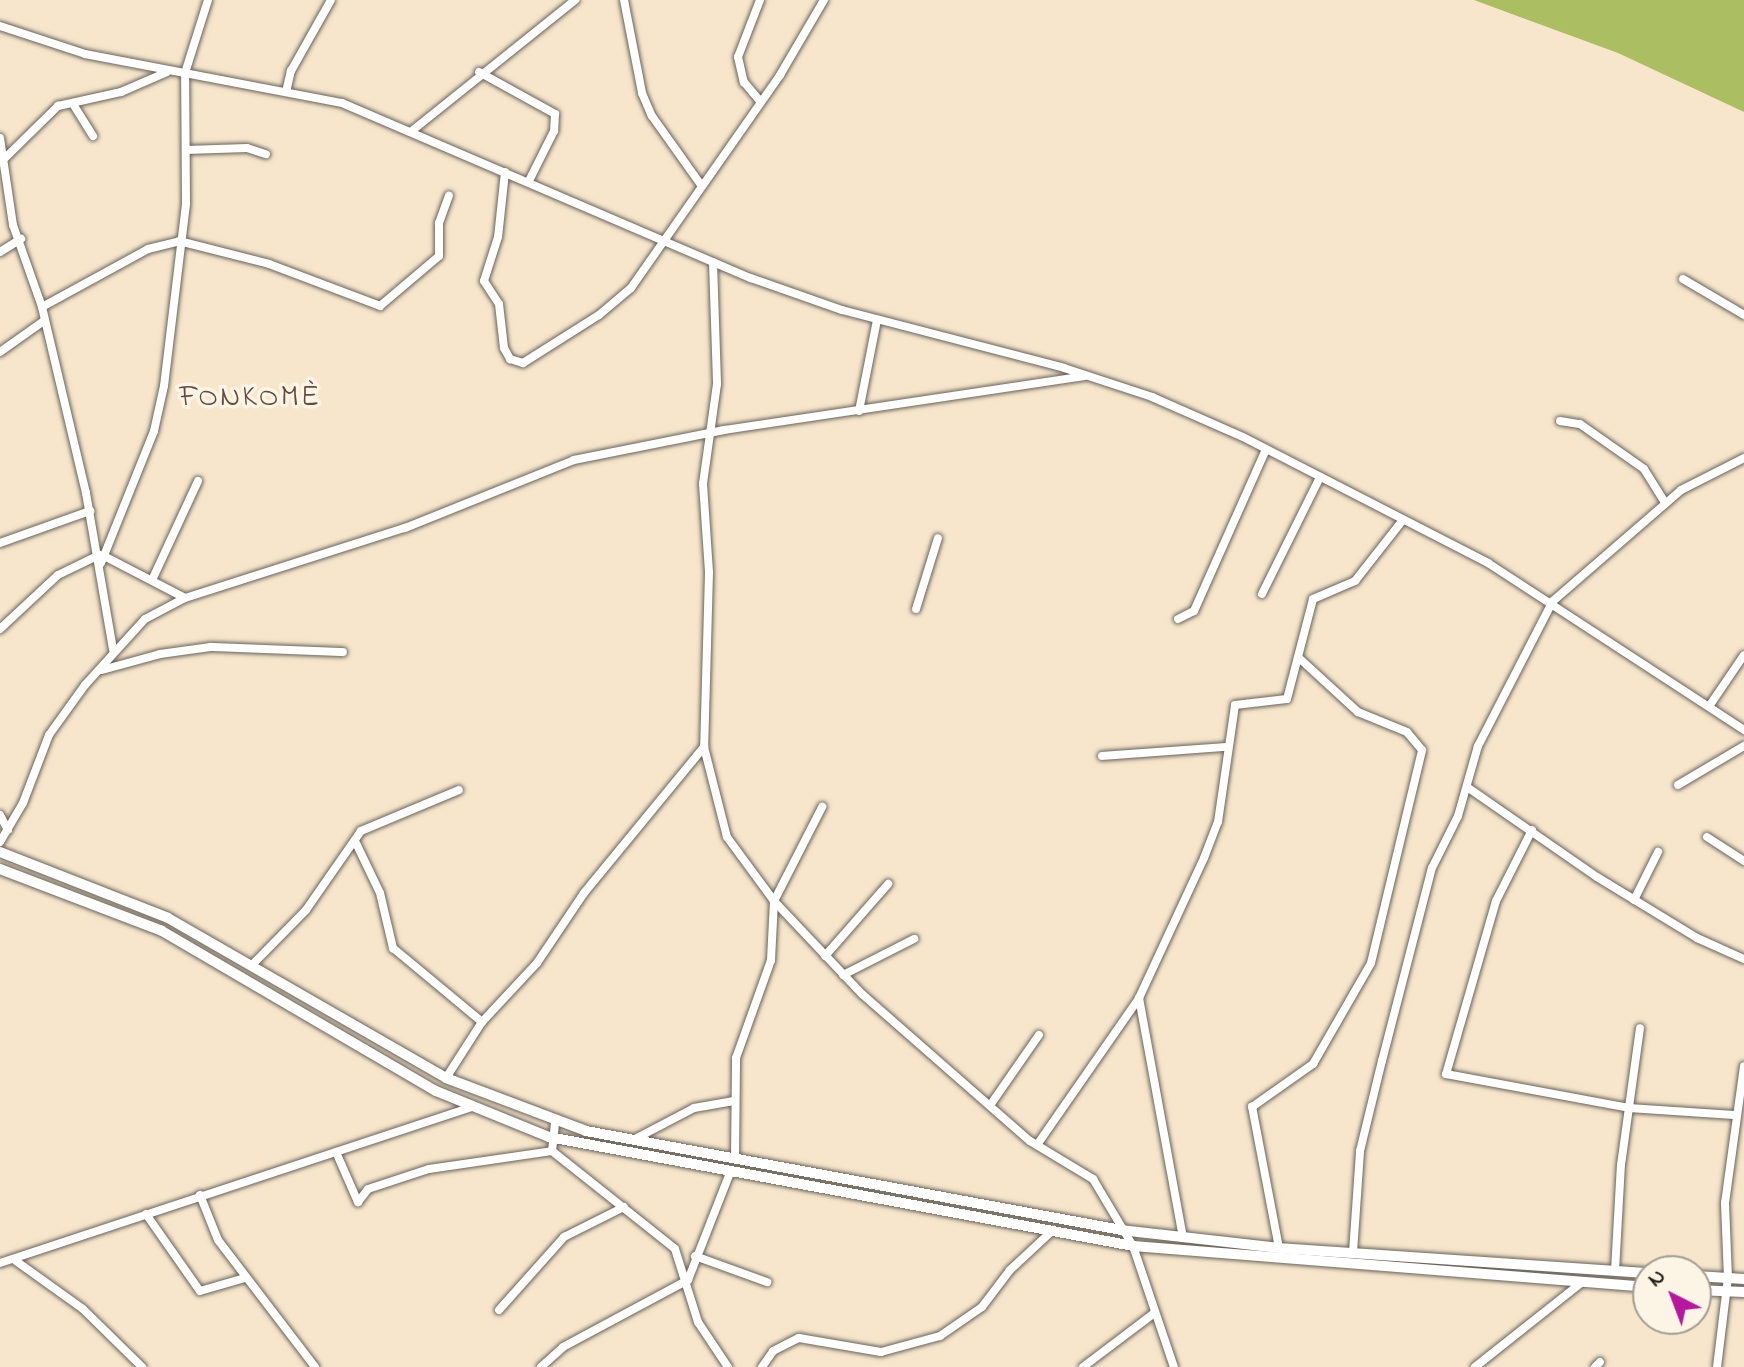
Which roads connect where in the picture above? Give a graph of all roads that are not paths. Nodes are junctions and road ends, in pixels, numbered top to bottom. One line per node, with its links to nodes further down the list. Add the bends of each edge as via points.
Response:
1 (208, 0): 10 (street)
2 (331, 0): 11 (street, via 291,71)
3 (575, 0): 9 (street)
4 (624, 0): 22 (street, via 642,93)
5 (760, 0): 12 (street, via 738,57 744,82)
6 (822, 1): 12 (street)
7 (0, 26): 8 (street, via 85,54)
8 (167, 72): 10 (street); 13 (street, via 121,92)
9 (479, 72): 14 (street); 21 (street, via 555,114 554,131)
10 (185, 73): 11 (street); 17 (street)
11 (286, 92): 14 (street, via 342,103)
12 (760, 101): 22 (street)
13 (73, 104): 15 (street); 19 (street, via 50,112)
14 (413, 130): 20 (street)
15 (93, 136)
16 (0, 138): 19 (street)
17 (186, 150): 18 (street, via 247,148); 25 (street, via 186,203)
18 (266, 154)
19 (2, 160): 24 (street, via 13,225)
20 (505, 172): 21 (street); 26 (street, via 498,237 484,281 499,304 510,359 523,363 599,315 631,288)
21 (529, 181): 26 (street)
22 (701, 185): 26 (street)
23 (449, 196): 25 (street, via 439,223 439,256 380,306 269,264)
24 (21, 239): 27 (street); 30 (street)
25 (179, 241): 30 (street, via 148,249); 48 (street, via 176,307 154,431)
26 (667, 244): 28 (street)
27 (0, 252)
28 (713, 262): 33 (street); 38 (street, via 717,384)
29 (1683, 279): 31 (street)
30 (42, 307): 32 (street)
31 (1744, 315)
32 (45, 320): 34 (street); 44 (street)
33 (877, 320): 35 (street); 36 (street)
34 (0, 352)
35 (1089, 375): 36 (street); 39 (street, via 1152,397)
36 (859, 411): 38 (street)
37 (1560, 421): 43 (street, via 1580,424 1644,469)
38 (707, 436): 51 (street, via 574,460 405,528); 64 (street)
39 (1266, 449): 41 (street); 54 (street, via 1194,611)
40 (1744, 458): 43 (street)
41 (1320, 477): 45 (street); 50 (street)
42 (198, 481): 49 (street)
43 (1665, 503): 52 (street)
44 (90, 511): 47 (street); 48 (street)
45 (1402, 521): 52 (street); 59 (street, via 1355,581 1313,599)
46 (938, 538): 53 (street)
47 (0, 543)
48 (101, 558): 49 (street); 55 (street, via 58,575); 56 (street)
49 (153, 578): 51 (street)
50 (1262, 594)
51 (185, 598): 56 (street, via 145,619)
52 (1553, 601): 61 (street); 68 (street, via 1478,746)
53 (916, 609)
54 (1178, 619)
55 (0, 629)
56 (113, 650): 60 (street)
57 (343, 652): 60 (street, via 211,647)
58 (1744, 655): 61 (street)
59 (1298, 657): 65 (street, via 1283,703 1235,705); 115 (street, via 1358,712 1407,732 1422,750 1371,963 1313,1064 1252,1107)
60 (102, 670): 72 (street, via 49,735)
61 (1710, 705): 62 (street)
62 (1744, 730)
63 (1744, 746): 67 (street)
64 (704, 747): 83 (street, via 727,837); 90 (street, via 584,893 537,963)
65 (1226, 747): 66 (street); 89 (street, via 1211,844)
66 (1102, 756)
67 (1678, 785)
68 (1467, 787): 73 (street); 116 (street, via 1432,868 1360,1151)
69 (459, 790): 76 (street, via 373,822)
70 (822, 807): 83 (street)
71 (0, 815): 72 (street)
72 (8, 830): 75 (street)
73 (1532, 830): 82 (street); 98 (street, via 1496,901 1470,1003 1445,1072)
74 (1707, 837): 79 (street)
75 (0, 842)
76 (356, 843): 87 (street, via 306,910); 90 (street, via 380,893 393,948)
77 (0, 852): 87 (street, via 168,918)
78 (1658, 852): 82 (street)
79 (1744, 861)
80 (0, 869): 97 (street, via 162,931)
81 (888, 884): 85 (street)
82 (1634, 900): 86 (street)
83 (774, 901): 85 (street); 95 (street, via 771,960 736,1058)
84 (914, 939): 88 (street)
85 (825, 956): 88 (street)
86 (1744, 959)
87 (252, 965): 94 (street)
88 (843, 975): 96 (street)
89 (1139, 998): 103 (street); 113 (street)
90 (482, 1022): 94 (street)
91 (1640, 1028): 98 (street)
92 (1039, 1035): 96 (street)
93 (1744, 1066): 99 (street)
94 (446, 1078): 100 (street)
95 (732, 1101): 102 (street, via 694,1108); 106 (street)
96 (991, 1104): 103 (street)
97 (472, 1107): 101 (street); 105 (street)
98 (1629, 1108): 99 (street); 120 (street)
99 (1734, 1115): 124 (street, via 1725,1203)
100 (555, 1123): 101 (street); 102 (street)
101 (549, 1137): 104 (street); 107 (street)
102 (632, 1140): 106 (street)
103 (1037, 1145): 112 (street, via 1093,1179)
104 (552, 1151): 105 (street, via 429,1169 368,1189 358,1202); 109 (street)
105 (336, 1152): 108 (street)
106 (735, 1159): 112 (street)
107 (730, 1173): 111 (street); 117 (street)
108 (200, 1195): 110 (street); 123 (street, via 218,1240)
109 (624, 1207): 126 (street, via 666,1237); 133 (street, via 564,1237)
110 (146, 1214): 118 (street); 123 (street, via 200,1291)
111 (1053, 1230): 114 (street); 139 (street, via 1010,1270 982,1307 949,1332 881,1352 812,1338 790,1340)
112 (1121, 1230): 113 (street); 114 (street)
113 (1183, 1238): 115 (street)
114 (1133, 1246): 128 (street); 134 (street)
115 (1279, 1248): 116 (street)
116 (1353, 1252): 120 (street)
117 (695, 1256): 126 (street); 127 (street)
118 (16, 1261): 119 (street); 135 (street, via 83,1309)
119 (0, 1263)
120 (1615, 1271): 121 (street)
121 (1632, 1272)
122 (1712, 1277): 124 (street)
123 (245, 1278): 136 (street)
124 (1728, 1278): 125 (street); 131 (street)
125 (1744, 1279)
126 (688, 1280): 137 (street, via 573,1341); 138 (street, via 698,1322)
127 (767, 1282)
128 (1581, 1283): 129 (street); 142 (street)
129 (1632, 1286)
130 (1712, 1291): 131 (street)
131 (1727, 1291): 132 (street); 143 (street)
132 (1744, 1292)
133 (499, 1310)
134 (1153, 1314): 140 (street); 141 (street)
135 (142, 1367)
136 (315, 1367)
137 (541, 1367)
138 (728, 1367)
139 (762, 1367)
140 (1083, 1367)
141 (1174, 1367)
142 (1475, 1367)
143 (1717, 1367)

